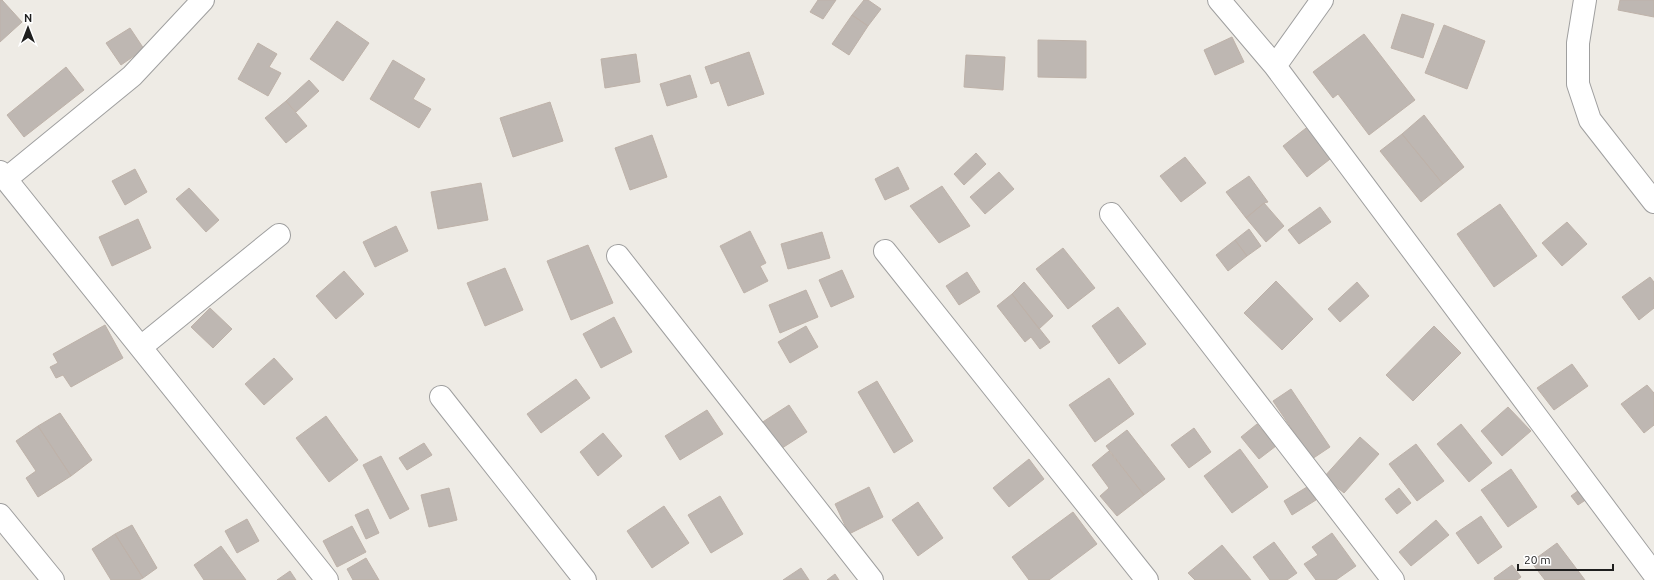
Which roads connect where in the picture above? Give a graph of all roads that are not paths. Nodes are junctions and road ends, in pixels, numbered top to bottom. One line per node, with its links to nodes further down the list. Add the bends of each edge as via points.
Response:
1 (203, 0): 6 (street, via 132,76)
2 (1219, 0): 5 (street)
3 (1322, 0): 5 (street)
4 (1584, 0): 7 (street, via 1578,42 1578,84 1590,120)
5 (1275, 66): 15 (street)
6 (3, 176): 12 (street)
7 (1654, 202)
8 (1110, 214): 21 (street)
9 (279, 235): 12 (street)
10 (886, 252): 20 (street)
11 (618, 256): 19 (street)
12 (141, 347): 17 (street)
13 (441, 397): 18 (street)
14 (0, 515): 16 (street)
15 (1654, 574)
16 (52, 580)
17 (327, 580)
18 (585, 580)
19 (872, 580)
20 (1147, 580)
21 (1393, 580)

